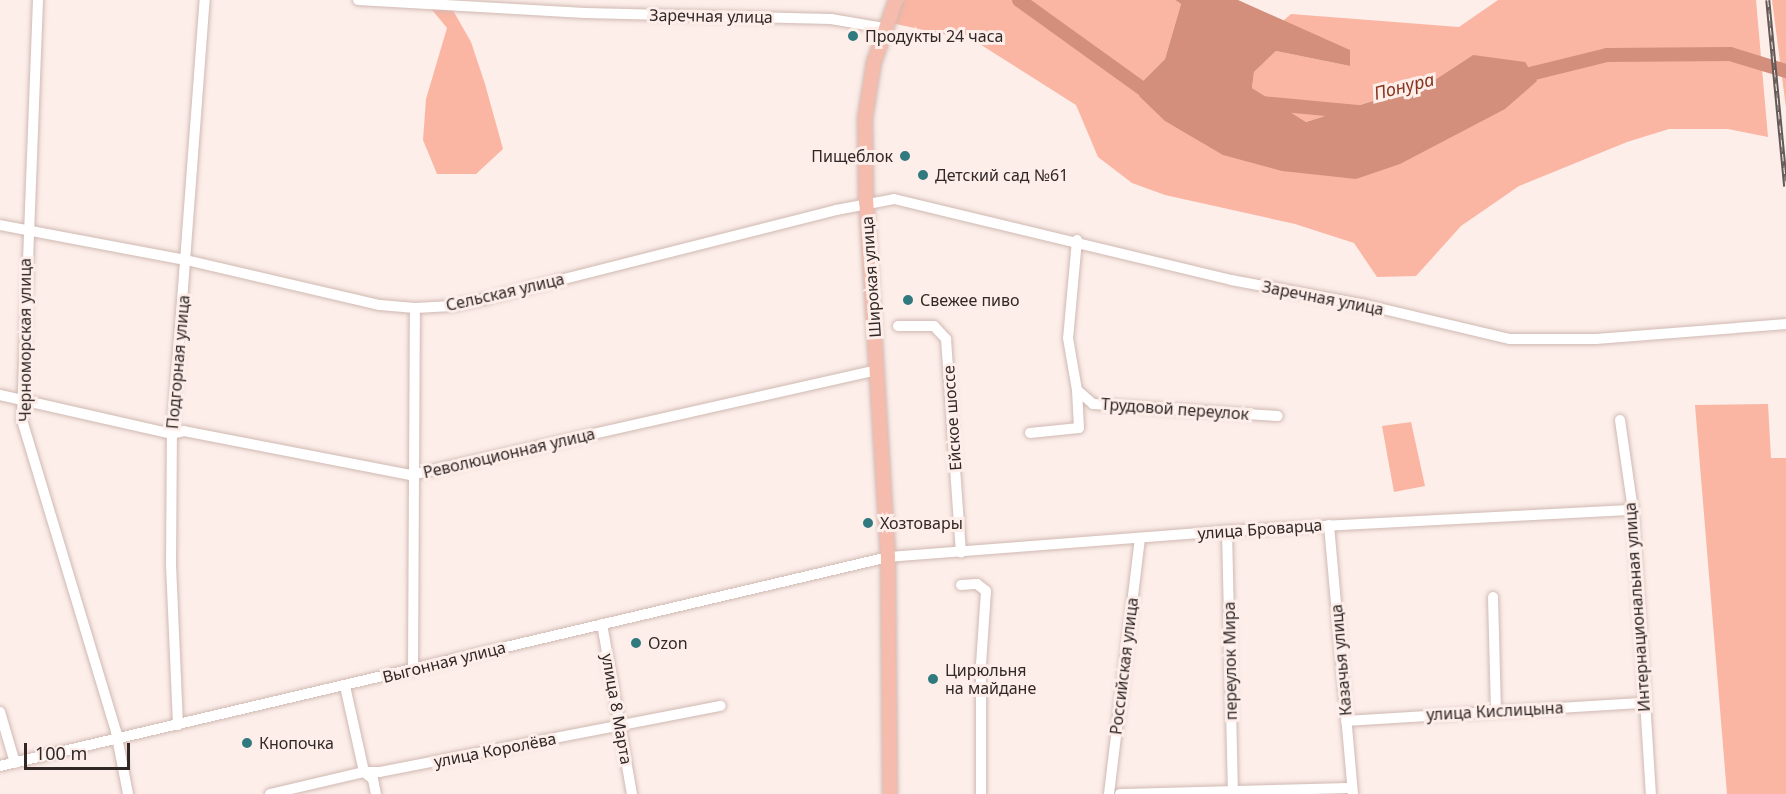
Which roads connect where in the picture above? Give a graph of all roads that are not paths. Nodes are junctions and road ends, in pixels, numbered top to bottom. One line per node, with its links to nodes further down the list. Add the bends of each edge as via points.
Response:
1 (38, 0): 8 (street, Черноморская улица)
2 (205, 0): 10 (street, Подгорная улица)
3 (358, 0): 5 (street, Заречная улица, via 585,13 831,19)
4 (896, 0): 5 (main road, Широкая улица)
5 (884, 27): 6 (main road, Широкая улица, via 865,118)
6 (866, 202): 9 (street, Заречная улица, via 894,199); 11 (street, Сельская улица, via 485,299); 14 (main road, Широкая улица)
7 (0, 225): 8 (street, Сельская улица)
8 (26, 233): 10 (street, Сельская улица); 17 (street, Черноморская улица)
9 (1077, 240): 12 (street, Заречная улица, via 1232,280 1366,305 1510,339 1596,339); 15 (street, Трудовой переулок, via 1067,314)
10 (186, 260): 11 (street, Сельская улица, via 380,305); 21 (street, Подгорная улица)
11 (415, 308): 22 (street)
12 (1786, 324)
13 (898, 326): 27 (street, Ейское шоссе, via 934,326 946,339)
14 (876, 370): 22 (street, Революционная улица); 28 (main road, Широкая улица)
15 (1077, 390): 18 (street, Трудовой переулок, via 1093,404 1102,406); 20 (street, Трудовой переулок, via 1079,428)
16 (0, 394): 17 (street, Революционная улица)
17 (22, 400): 21 (street, Революционная улица); 41 (street, Черноморская улица, via 22,420)
18 (1278, 416)
19 (1620, 420): 23 (street, Интернациональная улица)
20 (1030, 433)
21 (172, 434): 22 (street, Революционная улица, via 184,431); 39 (street, Подгорная улица, via 171,566)
22 (411, 475): 32 (street)
23 (1633, 510): 24 (street, улица Броварца); 34 (street, Интернациональная улица)
24 (1329, 525): 25 (street, улица Броварца); 38 (street, Казачья улица)
25 (1227, 531): 26 (street, улица Броварца); 45 (street, переулок Мира)
26 (1140, 538): 27 (street, улица Броварца); 53 (street, Российская улица)
27 (961, 552): 28 (street, улица Броварца)
28 (888, 557): 31 (street, Выгонная улица); 51 (main road)
29 (961, 585): 52 (street, via 976,584 986,591 981,664)
30 (1493, 597): 36 (street)
31 (602, 624): 32 (street, Выгонная улица); 40 (street, улица 8 Марта)
32 (412, 670): 33 (street, Выгонная улица)
33 (345, 686): 39 (street, Выгонная улица); 44 (street)
34 (1643, 703): 36 (street, улица Кислицына); 55 (street, Интернациональная улица)
35 (721, 706): 40 (street, улица Королёва)
36 (1496, 711): 38 (street, улица Кислицына)
37 (0, 712): 42 (street)
38 (1346, 721): 46 (street, Казачья улица)
39 (178, 725): 41 (street, Выгонная улица)
40 (620, 725): 44 (street, улица Королёва); 50 (street, улица 8 Марта)
41 (117, 739): 42 (street, Выгонная улица); 47 (street, Черноморская улица)
42 (15, 763): 43 (street, Выгонная улица)
43 (0, 766)
44 (364, 772): 48 (street, улица Королёва); 49 (street, via 373,779)
45 (1233, 790): 46 (street); 54 (street)
46 (1352, 791)
47 (128, 794)
48 (270, 794)
49 (375, 794)
50 (632, 794)
51 (890, 794)
52 (981, 794)
53 (1108, 794)
54 (1120, 794)
55 (1651, 794)

